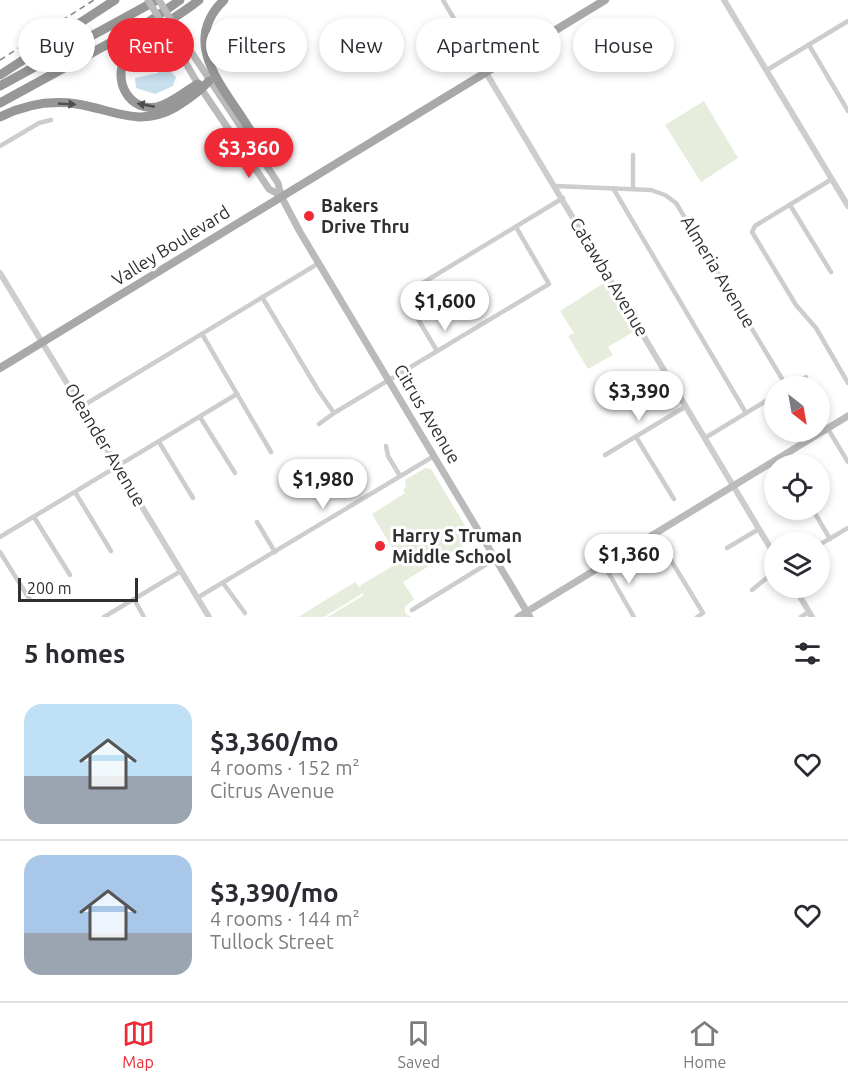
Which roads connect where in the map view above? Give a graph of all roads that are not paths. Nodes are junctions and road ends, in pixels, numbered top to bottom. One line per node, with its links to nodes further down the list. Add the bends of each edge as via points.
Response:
1 (115, 0): 17 (highway)
2 (148, 0): 20 (main road, Citrus Avenue, bridge)
3 (158, 0): 18 (main road, Citrus Avenue, bridge); 19 (highway)
4 (180, 0): 21 (highway)
5 (199, 0): 20 (highway, one-way to 5, via 163,105 147,107 128,97 120,77 123,62 132,49)
6 (224, 0): 27 (highway, via 207,25 205,51)
7 (443, 0): 10 (street, Catawba Avenue)
8 (605, 0): 12 (main road, Valley Boulevard)
9 (724, 0): 14 (street)
10 (454, 18)
11 (848, 21): 13 (street)
12 (561, 26)
13 (809, 45): 14 (street); 22 (street)
14 (767, 70): 28 (street)
15 (483, 72): 32 (main road, Valley Boulevard)
16 (486, 72): 29 (street, Catawba Avenue)
17 (0, 75)
18 (209, 81): 20 (highway); 27 (main road, Citrus Avenue)
19 (0, 86)
20 (200, 87): 23 (highway, one-way to 20, via 32,106 64,103 145,118 164,113); 32 (main road, Citrus Avenue, via 269,189)
21 (0, 103)
22 (848, 111)
23 (0, 117)
24 (51, 120): 25 (street)
25 (0, 146)
26 (633, 155): 31 (street)
27 (264, 161): 32 (main road, Citrus Avenue, via 278,183)
28 (832, 179): 34 (street); 35 (street)
29 (555, 186): 30 (street, Almeria Avenue); 33 (street, Catawba Avenue)
30 (613, 188): 31 (street, Almeria Avenue); 53 (street)
31 (633, 188): 45 (street, Almeria Avenue, via 660,192 681,210)
32 (280, 196): 37 (main road, Citrus Avenue); 42 (main road, Valley Boulevard)
33 (562, 198): 36 (street); 51 (street, Catawba Avenue)
34 (790, 205): 38 (street); 47 (street, via 755,226 752,235)
35 (848, 206)
36 (516, 226): 43 (street, via 406,293); 43 (street, via 549,284)
37 (319, 263): 40 (street); 46 (main road, Citrus Avenue)
38 (831, 272)
39 (0, 273): 42 (street, Oleander Avenue)
40 (262, 297): 41 (street); 52 (street)
41 (202, 334): 48 (street); 50 (street)
42 (43, 343): 44 (main road, Valley Boulevard); 50 (street, Oleander Avenue)
43 (436, 351): 46 (street)
44 (0, 368)
45 (780, 376)
46 (389, 380): 52 (street); 66 (main road, Citrus Avenue)
47 (848, 382)
48 (237, 394): 55 (street); 64 (street)
49 (764, 402): 53 (street)
50 (81, 407): 68 (street, Oleander Avenue)
51 (686, 407): 59 (street); 60 (street, Catawba Avenue)
52 (334, 413): 56 (street)
53 (746, 413): 60 (street)
54 (848, 416): 57 (main road)
55 (200, 417): 61 (street); 69 (street)
56 (319, 424)
57 (830, 428)
58 (830, 432): 67 (street)
59 (636, 437): 65 (street); 74 (street)
60 (705, 438): 71 (street, Catawba Avenue)
61 (159, 442): 68 (street); 73 (street)
62 (807, 442): 71 (main road)
63 (386, 446): 70 (street)
64 (272, 452)
65 (605, 455)
66 (434, 456): 70 (street); 87 (main road, Citrus Avenue)
67 (848, 462)
68 (117, 466): 72 (street); 89 (street, Oleander Avenue)
69 (234, 473)
70 (400, 477): 86 (street)
71 (734, 486): 78 (street, Catawba Avenue); 79 (main road)
72 (75, 492): 75 (street); 84 (street)
73 (193, 498)
74 (674, 499)
75 (34, 517): 80 (street); 90 (street)
76 (256, 522): 86 (street)
77 (848, 528): 82 (street)
78 (759, 529): 81 (street, Catawba Avenue); 83 (street)
79 (654, 534): 88 (main road); 107 (street, via 703,613)
80 (0, 537)
81 (764, 537)
82 (830, 539)
83 (727, 548)
84 (111, 551)
85 (0, 552): 97 (street)
86 (275, 552): 92 (street)
87 (495, 559): 98 (street); 100 (main road, Citrus Avenue)
88 (604, 565): 100 (main road); 106 (street)
89 (181, 571): 94 (street, Oleander Avenue); 96 (street)
90 (70, 575)
91 (764, 581): 93 (street)
92 (223, 583): 94 (street); 99 (street)
93 (752, 590)
94 (198, 598): 104 (street, Oleander Avenue)
95 (801, 598): 101 (street)
96 (134, 599): 102 (street); 103 (street)
97 (30, 600)
98 (412, 610)
99 (245, 613)
100 (528, 614): 105 (main road)
101 (810, 614): 108 (street)
102 (104, 617)
103 (144, 617)
104 (209, 617)
105 (518, 617)
106 (634, 617)
107 (697, 617)
108 (801, 617)

